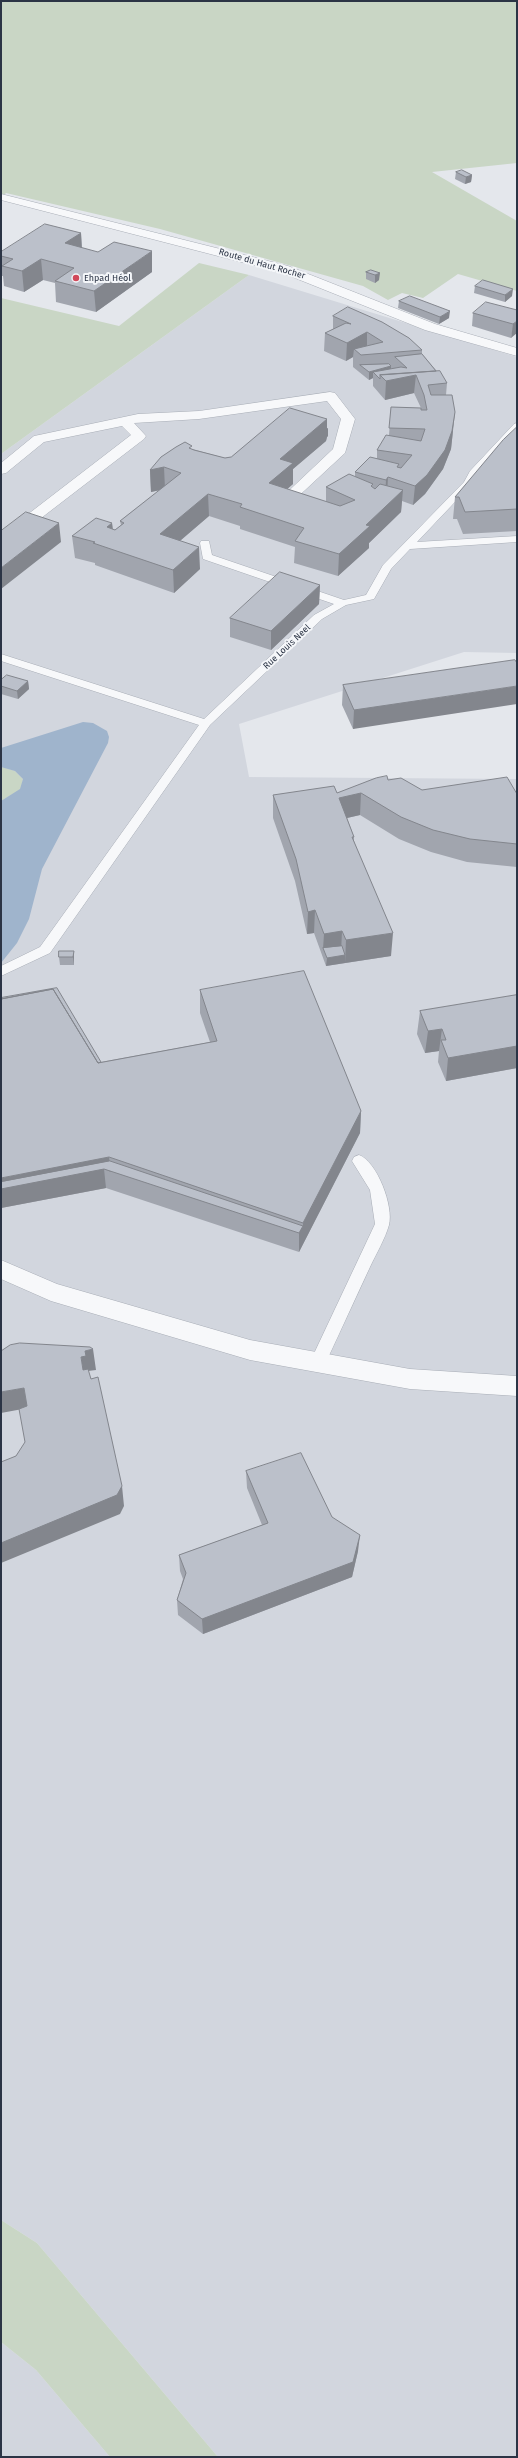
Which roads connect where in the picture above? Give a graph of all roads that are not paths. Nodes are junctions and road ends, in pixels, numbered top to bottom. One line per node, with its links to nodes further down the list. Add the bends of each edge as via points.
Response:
1 (1, 196): 2 (street, Route du Haut Rocher, via 284,269 430,327)
2 (517, 352)
3 (125, 421): 5 (street, via 39,439); 6 (street, via 199,415 330,396 348,419 340,450); 8 (street, via 139,436)
4 (517, 426): 10 (lane, Rue Louis Neel, via 473,473 468,483)
5 (1, 470)
6 (285, 501)
7 (517, 539): 10 (lane)
8 (1, 542)
9 (205, 543): 11 (lane, via 208,557)
10 (407, 546): 11 (lane, Rue Louis Neel, via 387,567 370,597)
11 (343, 604): 13 (lane, Rue Louis Neel, via 318,617)
12 (1, 657): 13 (lane)
13 (206, 723): 14 (lane, Rue Louis Neel, via 45,950)
14 (1, 971)
15 (359, 1161): 17 (lane, via 372,1176 377,1188 381,1199 382,1224)
16 (1, 1269): 17 (street, via 58,1294 250,1350)
17 (318, 1362): 18 (street, via 410,1379)
18 (517, 1386)

